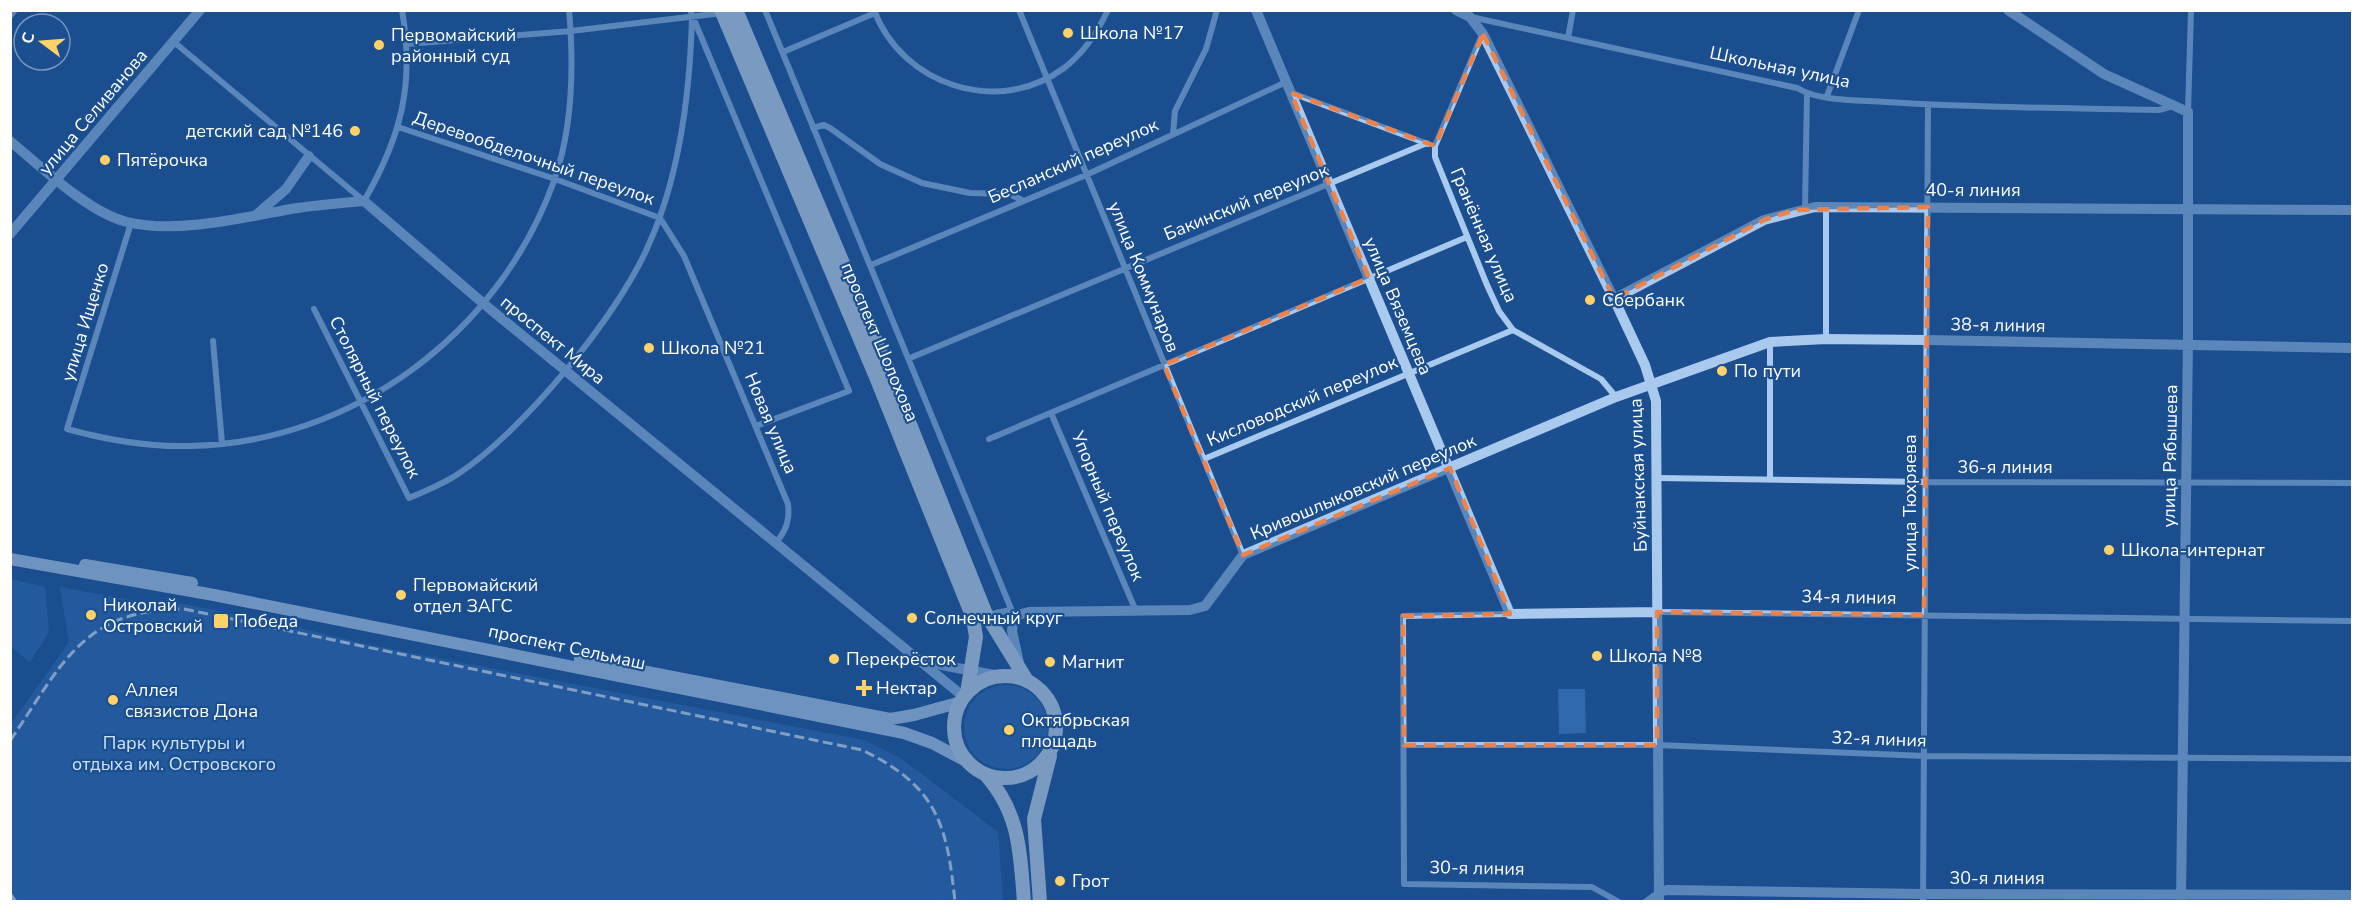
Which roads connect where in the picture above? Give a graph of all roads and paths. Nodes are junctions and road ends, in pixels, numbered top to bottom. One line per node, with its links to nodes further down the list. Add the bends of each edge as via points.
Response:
1 (15, 10): 18 (street)
2 (200, 10): 23 (street, улица Селиванова)
3 (402, 10): 24 (street)
4 (569, 10): 20 (street)
5 (765, 10): 25 (street)
6 (1019, 10): 26 (street, улица Коммунаров)
7 (1108, 10): 26 (street, via 1084,50)
8 (1217, 10): 36 (street, via 1206,49 1175,111)
9 (1256, 10): 27 (street, улица Вяземцева)
10 (1456, 10): 19 (street, Школьная улица)
11 (1573, 10): 22 (street)
12 (1859, 10): 30 (street)
13 (2008, 10): 32 (street, via 2104,74)
14 (2191, 10): 33 (street, улица Рябышева)
15 (726, 11): 17 (street); 98 (main road, проспект Шолохова, via 889,372); 103 (main road, проспект Шолохова, via 970,610 976,637)
16 (874, 12): 25 (street); 26 (street, via 895,48 914,66 945,83 998,92)
17 (691, 14): 20 (street); 55 (street, via 691,60 684,110); 80 (street, via 849,391)
18 (10, 16)
19 (1470, 17): 21 (street, Буйнакская улица); 22 (street, Школьная улица)
20 (571, 31): 24 (street); 42 (street, via 570,99)
21 (1483, 34): 39 (street); 62 (street, Буйнакская улица)
22 (1568, 38): 29 (street, Школьная улица)
23 (174, 42): 40 (street, проспект Мира); 43 (street, улица Селиванова)
24 (407, 44): 34 (street, via 406,92)
25 (783, 52): 35 (street)
26 (1046, 78): 41 (street, улица Коммунаров)
27 (1286, 82): 28 (street, улица Вяземцева); 36 (street, Бесланский переулок)
28 (1290, 93): 38 (street); 44 (street, улица Вяземцева)
29 (1807, 93): 30 (street, Школьная улица); 52 (street)
30 (1827, 96): 31 (street, Школьная улица)
31 (1928, 105): 32 (street, Школьная улица, via 2159,110); 49 (street, улица Тюхряева)
32 (2174, 105): 33 (street)
33 (2187, 112): 50 (street, улица Рябышева)
34 (398, 127): 42 (street, Деревообделочный переулок); 47 (street)
35 (813, 128): 46 (street, via 830,128 880,164 922,183 970,194 1009,194); 59 (street)
36 (1173, 134): 41 (street, Бесланский переулок)
37 (10, 141): 43 (street)
38 (1427, 143): 39 (street); 44 (street, Бакинский переулок)
39 (1435, 146): 58 (street, Гранённая улица, via 1435,158)
40 (309, 156): 45 (street); 47 (street, проспект Мира)
41 (1086, 175): 46 (street, Бесланский переулок); 60 (street, улица Коммунаров)
42 (555, 179): 55 (street, Деревообделочный переулок); 63 (street, via 523,248)
43 (57, 180): 56 (street, via 98,209); 57 (street, улица Селиванова)
44 (1330, 185): 60 (street, Бакинский переулок); 61 (street, улица Вяземцева)
45 (286, 189): 51 (street); 54 (street)
46 (1022, 200): 59 (street, Бесланский переулок)
47 (364, 201): 51 (street); 63 (street, проспект Мира)
48 (1826, 207): 49 (street, 40-я линия); 52 (street, 40-я линия); 66 (street)
49 (1928, 207): 50 (street, 40-я линия); 67 (street, улица Тюхряева)
50 (2188, 207): 53 (street, 40-я линия); 70 (street, улица Рябышева)
51 (294, 209): 54 (street)
52 (1805, 209): 62 (street, 40-я линия, via 1764,220)
53 (2352, 210)
54 (254, 216): 56 (street, via 207,224)
55 (660, 218): 74 (street, via 624,290); 80 (street, Новая улица, via 684,256)
56 (131, 223): 82 (street, улица Ищенко, via 67,429 98,438 158,446)
57 (10, 234)
58 (1467, 237): 61 (street); 65 (street, Гранённая улица, via 1499,311)
59 (871, 265): 72 (street)
60 (1124, 268): 72 (street, Бакинский переулок); 73 (street, улица Коммунаров)
61 (1369, 278): 73 (street); 75 (street, улица Вяземцева)
62 (1614, 299): 76 (street, Буйнакская улица)
63 (484, 304): 74 (street, проспект Мира); 78 (street, via 427,359)
64 (314, 309): 78 (street, Столярный переулок)
65 (1513, 330): 75 (street, Кисловодский переулок); 77 (street, Гранённая улица, via 1601,379)
66 (1826, 339): 67 (street, 38-я линия); 69 (street, 38-я линия)
67 (1926, 340): 70 (street, 38-я линия); 87 (street, улица Тюхряева)
68 (213, 341): 82 (street)
69 (1770, 342): 76 (street, 38-я линия); 86 (street)
70 (2188, 346): 71 (street, 38-я линия); 88 (street, улица Рябышева)
71 (2352, 348)
72 (910, 358): 96 (street)
73 (1164, 365): 79 (street); 83 (street, улица Коммунаров)
74 (565, 370): 78 (street, Столярный переулок, via 486,452 459,474 409,498); 90 (street, проспект Мира)
75 (1407, 373): 83 (street, Кисловодский переулок); 84 (street, улица Вяземцева)
76 (1651, 385): 77 (street, Кривошлыковский переулок); 85 (street, Буйнакская улица, via 1656,401)
77 (1616, 397): 84 (street, Кривошлыковский переулок)
78 (360, 403): 82 (street, via 301,427 247,441)
79 (1051, 413): 81 (street); 94 (street, Упорный переулок)
80 (756, 426): 90 (street, Новая улица, via 788,504 786,529)
81 (989, 439)
82 (222, 443)
83 (1203, 459): 92 (street, улица Коммунаров)
84 (1450, 468): 92 (street, Кривошлыковский переулок); 97 (street, улица Вяземцева)
85 (1657, 478): 86 (street, 36-я линия); 95 (street, Буйнакская улица)
86 (1770, 479): 87 (street, 36-я линия)
87 (1925, 482): 88 (street, 36-я линия); 99 (street, улица Тюхряева)
88 (2187, 482): 89 (street, 36-я линия); 100 (street, улица Рябышева)
89 (2352, 483)
90 (776, 543): 102 (street, проспект Мира)
91 (10, 551): 106 (main road, проспект Сельмаш, via 878,717 901,718)
92 (1243, 555): 94 (street, Кривошлыковский переулок, via 1205,606)
93 (10, 559): 113 (main road, проспект Сельмаш, via 236,599 904,733)
94 (1137, 611): 96 (street, Кривошлыковский переулок)
95 (1657, 612): 97 (street, 34-я линия); 99 (street, 34-я линия); 108 (street, Буйнакская улица)
96 (1012, 613): 98 (street); 104 (street)
97 (1510, 614): 107 (street, 34-я линия, via 1403,616)
98 (987, 615): 104 (main road, проспект Шолохова)
99 (1924, 615): 100 (street, 34-я линия); 110 (street, улица Тюхряева)
100 (2185, 618): 101 (street, 34-я линия); 111 (street, улица Рябышева)
101 (2352, 621)
102 (918, 657): 103 (street, проспект Мира); 106 (street, проспект Мира)
103 (971, 672): 105 (street, проспект Мира); 106 (main road, проспект Шолохова)
104 (1022, 674): 105 (main road); 109 (main road, via 1046,695 1055,713 1056,736)
105 (999, 676): 106 (main road, via 976,684)
106 (964, 697): 113 (main road, via 954,720 954,732)
107 (1404, 745): 108 (street, 32-я линия); 121 (street, 30-я линия, via 1404,884 1592,887)
108 (1657, 745): 110 (street, 32-я линия); 116 (street, Буйнакская улица)
109 (1051, 751): 114 (main road, via 1037,768 1021,776 999,778); 120 (main road, via 1034,819)
110 (1926, 756): 111 (street, 32-я линия); 117 (street, улица Тюхряева)
111 (2183, 758): 112 (street, 32-я линия); 118 (street, улица Рябышева)
112 (2352, 759)
113 (968, 762): 114 (main road)
114 (985, 774): 119 (main road, via 1004,796 1017,832)
115 (2352, 895): 118 (street, 30-я линия)
116 (1659, 897): 117 (street, 30-я линия, via 1667,890); 122 (street)
117 (1923, 898): 118 (street, 30-я линия)
118 (2181, 898)
119 (1024, 902)
120 (1040, 902)
121 (1619, 902)
122 (1645, 902)

